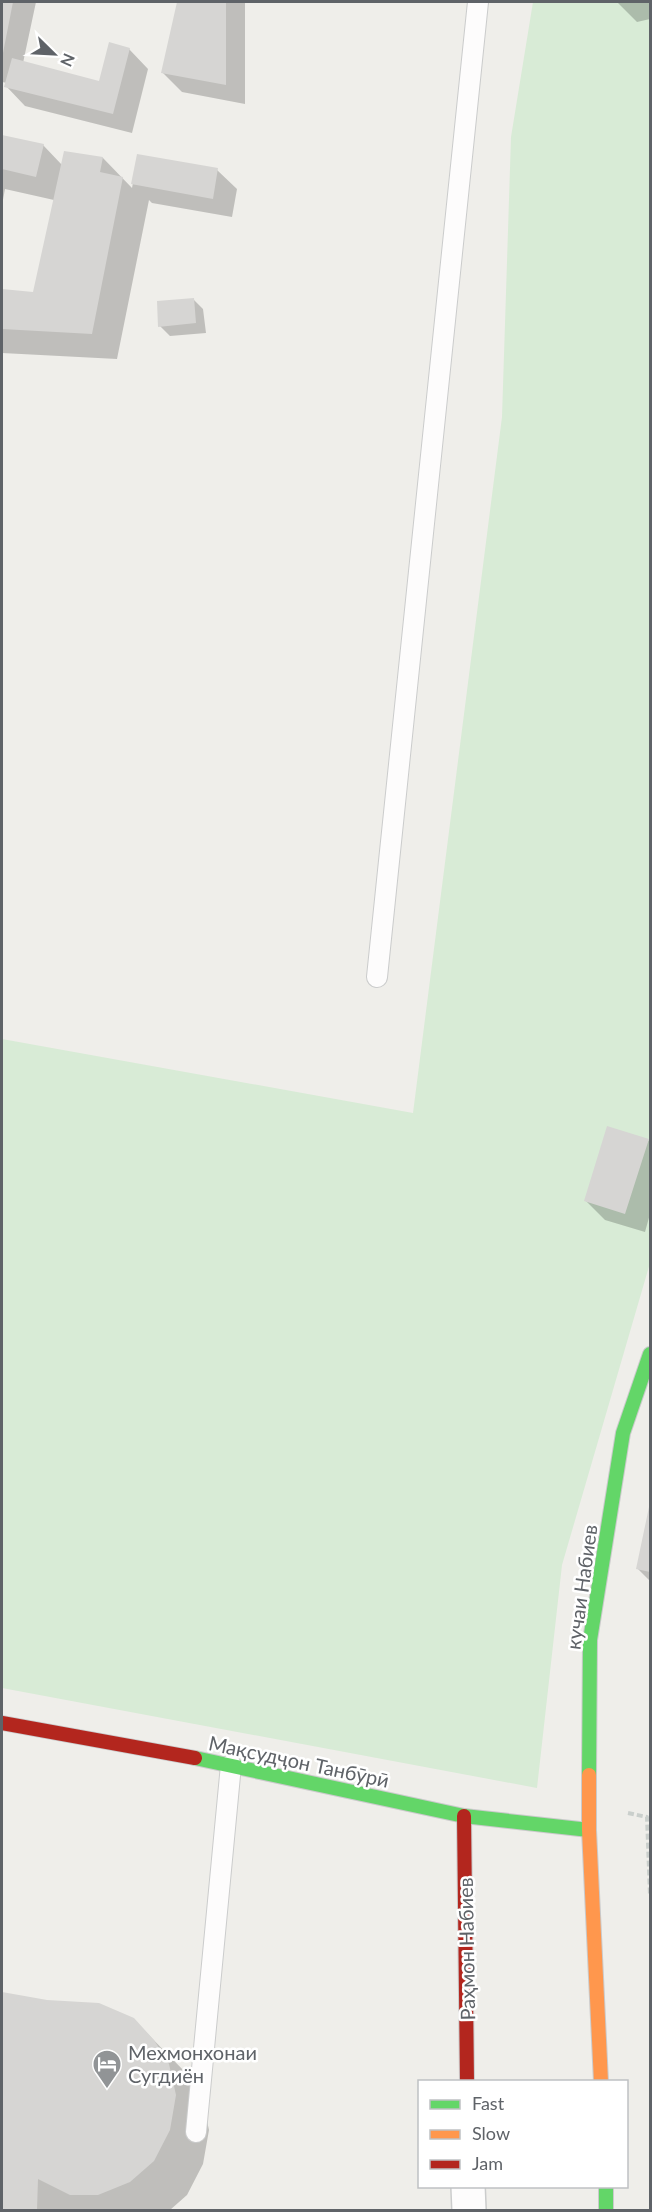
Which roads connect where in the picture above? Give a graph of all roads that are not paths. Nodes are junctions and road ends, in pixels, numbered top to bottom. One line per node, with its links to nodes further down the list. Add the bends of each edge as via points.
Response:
1 (478, 2): 2 (lane)
2 (377, 977)
3 (651, 1354): 7 (main road, кучаи Набиев, via 623,1432 590,1640)
4 (2, 1723): 5 (main road, Мақсудҷон Танбӯрӣ)
5 (231, 1765): 6 (main road, Мақсудҷон Танбӯрӣ); 10 (lane)
6 (464, 1816): 7 (main road, Мақсудҷон Танбӯрӣ); 8 (main road, Раҳмон Набиев)
7 (589, 1830): 9 (main road, кучаи Набиев)
8 (467, 2080)
9 (601, 2080)
10 (196, 2132)
11 (468, 2188): 13 (street)
12 (606, 2188): 14 (main road)
13 (469, 2211)
14 (606, 2211)

